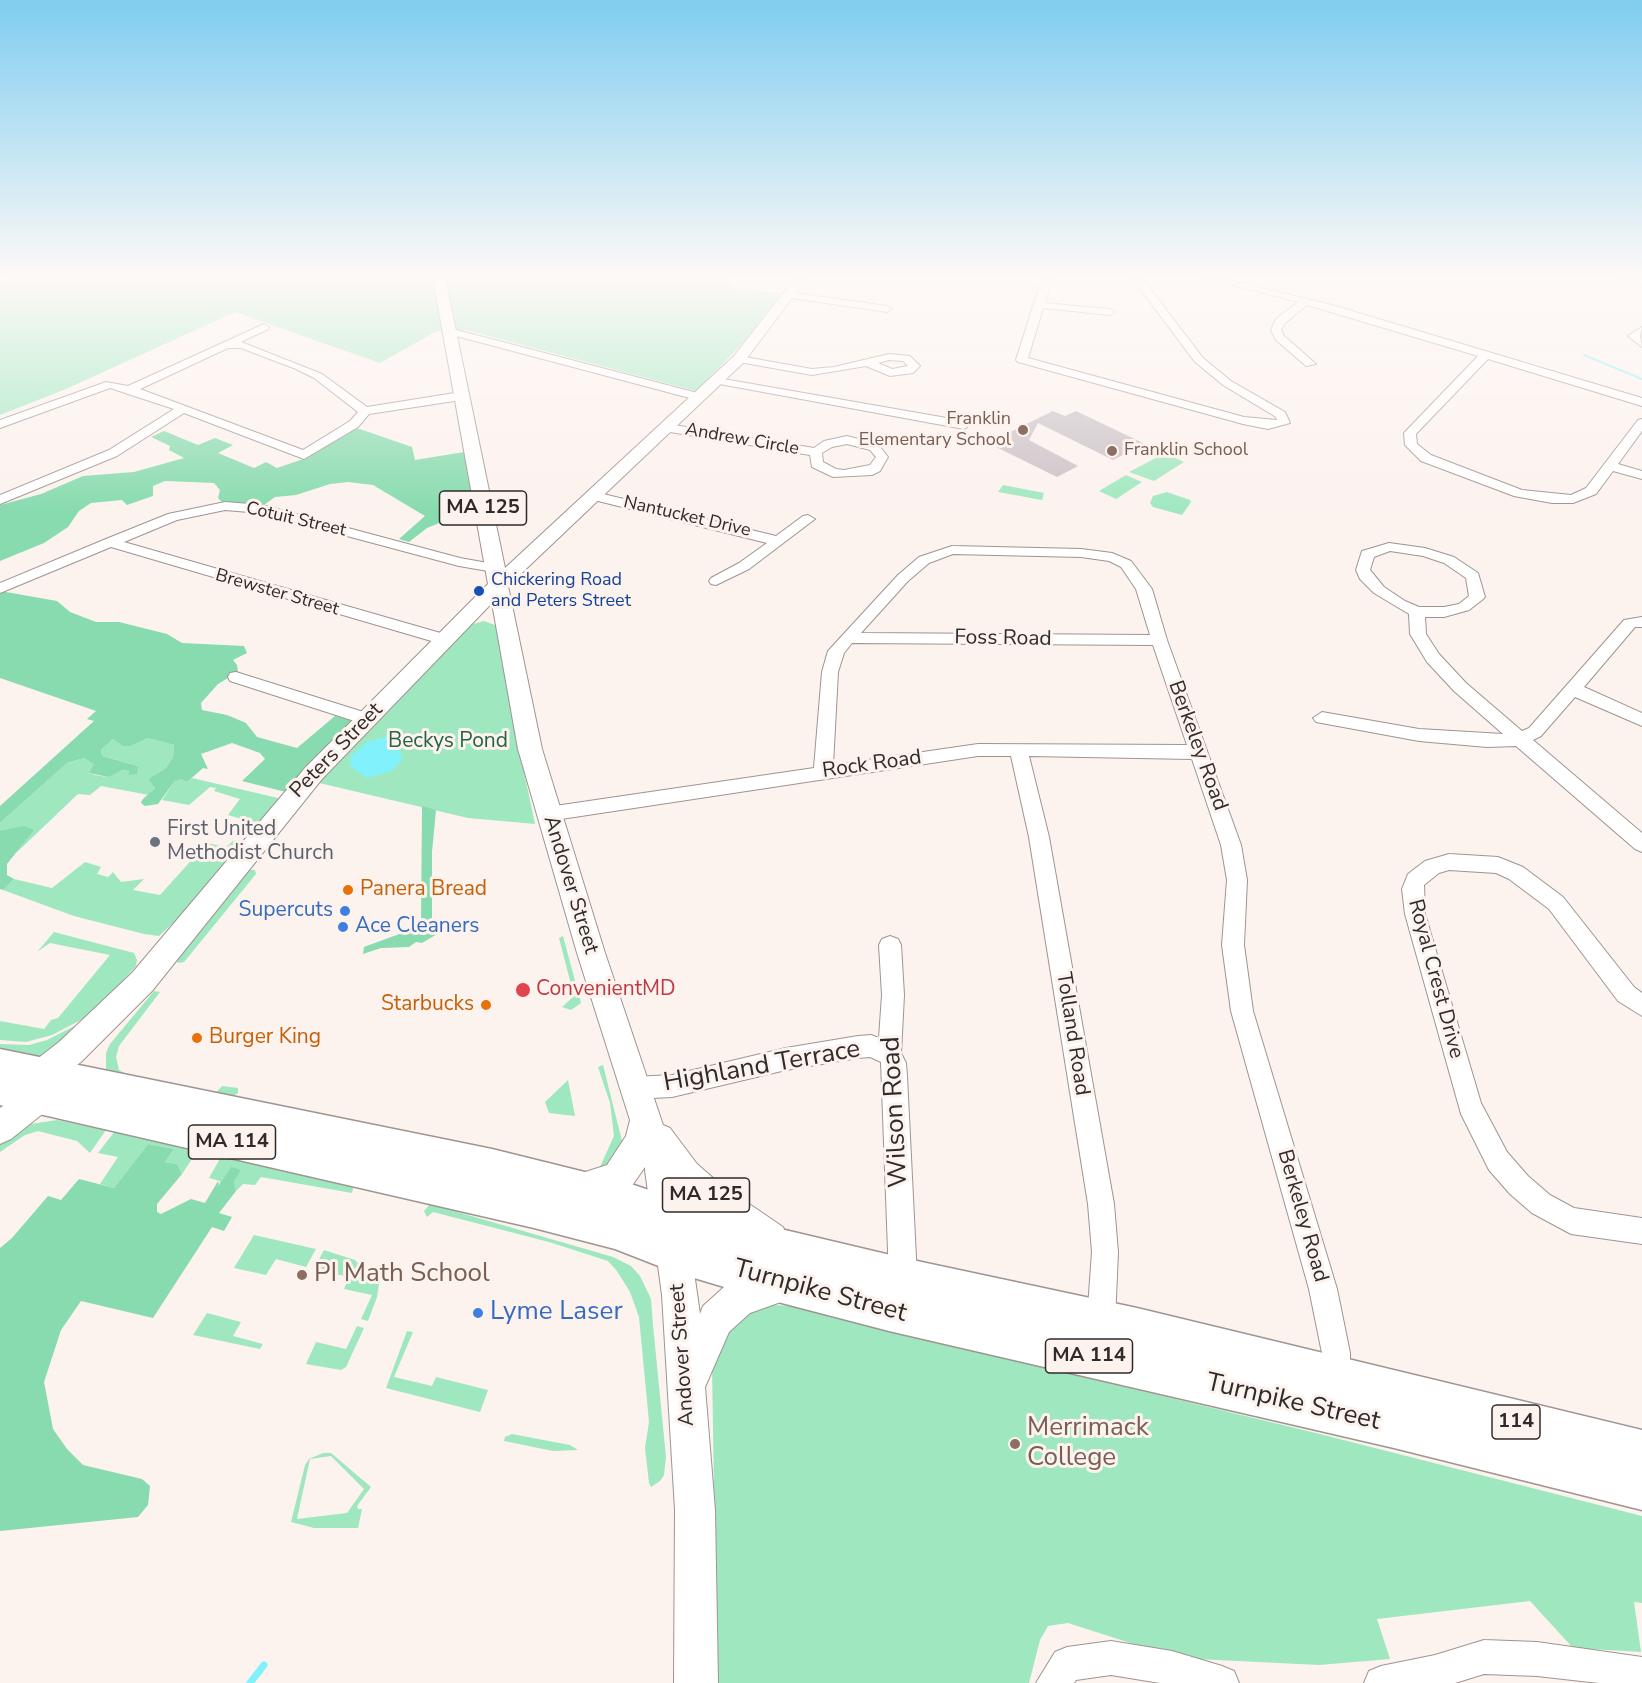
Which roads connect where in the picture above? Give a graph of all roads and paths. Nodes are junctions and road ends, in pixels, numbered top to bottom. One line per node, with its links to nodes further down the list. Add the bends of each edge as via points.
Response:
1 (203, 357): 15 (street)
2 (272, 357): 20 (street, via 318,376)
3 (454, 357): 16 (main road, MA 125)
4 (547, 357): 17 (street)
5 (741, 357): 11 (main road)
6 (1023, 357): 7 (street, via 1022,360 1243,420 1268,425 1284,423 1281,415 1227,383)
7 (1196, 357)
8 (1301, 357): 13 (street)
9 (1483, 357): 26 (street, via 1410,433 1414,449 1436,463 1483,481 1552,499 1587,494)
10 (1494, 357): 18 (street)
11 (739, 359): 12 (street, via 812,372); 14 (main road)
12 (868, 362)
13 (1310, 364)
14 (718, 381): 17 (main road); 23 (street)
15 (131, 389): 19 (street); 22 (street, via 100,386)
16 (461, 396): 20 (street); 34 (main road, MA 125)
17 (701, 397): 24 (main road)
18 (1642, 402)
19 (183, 408): 20 (street, via 304,455 354,424); 29 (street, via 113,453)
20 (365, 411)
21 (1642, 423): 26 (street)
22 (0, 424)
23 (964, 425)
24 (668, 428): 25 (street, Andrew Circle); 28 (main road)
25 (816, 452): 25 (street, Andrew Circle, via 828,444 847,440 874,447 882,457 867,472 844,474 817,464)
26 (1611, 466): 27 (street)
27 (1642, 475)
28 (595, 496): 31 (street, Nantucket Drive); 33 (main road)
29 (0, 500)
30 (808, 519): 31 (street)
31 (778, 541): 36 (street)
32 (111, 542): 35 (street, Cotuit Street, via 193,511 250,507 459,562); 37 (street, Cotuit Street); 41 (street, Brewster Street, via 132,551)
33 (544, 543): 34 (main road, via 517,549); 35 (main road)
34 (490, 544): 35 (main road, MA 125)
35 (496, 576): 39 (main road, Andover Street / MA 125); 41 (main road, Peters Street)
36 (716, 581)
37 (0, 588)
38 (1417, 612): 38 (street, via 1444,612 1471,602 1477,597 1473,576 1449,560 1419,550 1389,547 1367,554 1363,570 1367,579 1391,599); 49 (street, via 1418,634 1433,658 1460,687)
39 (505, 621): 41 (main road, via 484,618); 53 (main road, Andover Street / MA 125, via 521,714)
40 (1642, 622): 45 (street, via 1630,623)
41 (453, 632): 47 (main road, Peters Street)
42 (847, 638): 43 (street, Foss Road); 43 (street, Berkeley Road, via 924,560 943,551 983,550 1100,554 1120,561 1140,582); 52 (street, Berkeley Road, via 836,651 830,672)
43 (1159, 640): 51 (street, Berkeley Road)
44 (236, 677): 47 (street)
45 (1573, 689): 48 (street); 49 (street, via 1534,732)
46 (1322, 718): 49 (street, via 1419,735 1487,741)
47 (367, 719): 59 (main road, Peters Street, via 298,789 142,982 121,1021)
48 (1642, 720)
49 (1521, 739): 54 (street)
50 (1018, 749): 51 (street, Rock Road); 52 (street, Rock Road, via 978,750); 67 (street, Tolland Road, via 1042,859 1101,1204 1105,1252)
51 (1199, 753): 68 (street, Berkeley Road, via 1226,825 1235,862 1233,945 1242,1011 1320,1278 1336,1353)
52 (823, 772): 53 (street, Rock Road)
53 (548, 814): 60 (main road, Andover Street / MA 125)
54 (1642, 844)
55 (890, 945): 57 (street, Wilson Road, via 893,995)
56 (1642, 1006): 63 (street, Royal Crest Drive, via 1626,994 1556,903 1516,873 1498,865 1449,862 1432,867 1415,880 1414,914 1470,1106 1498,1161 1541,1204 1571,1221)
57 (889, 1054): 60 (street, Highland Terrace, via 871,1046 786,1059 672,1086); 66 (street, Wilson Road, via 895,1076)
58 (0, 1065): 59 (highway, Turnpike Street / MA 114)
59 (28, 1090): 61 (main road, Peters Street); 62 (highway, Turnpike Street / MA 114, via 436,1154); 64 (highway, Turnpike Street / MA 114, via 615,1230)
60 (640, 1103): 62 (main road, via 641,1140 627,1167 617,1178); 64 (main road, Andover Street / MA 125, via 662,1170); 65 (main road, MA 125, via 685,1176)
61 (0, 1128)
62 (580, 1189): 64 (highway, Turnpike Street / MA 114, via 625,1201)
63 (1642, 1232)
64 (672, 1235): 65 (highway, Turnpike Street / MA 114); 69 (main road, Andover Street)
65 (786, 1266): 66 (highway, Turnpike Street / MA 114); 69 (main road, via 716,1319); 72 (highway, Turnpike Street / MA 114, via 889,1311)
66 (903, 1278): 67 (highway, Turnpike Street / MA 114)
67 (1101, 1321): 68 (highway, Turnpike Street / MA 114)
68 (1336, 1378): 70 (highway, Turnpike Street / MA 114)
69 (686, 1386): 74 (main road, Andover Street, via 694,1510)
70 (1391, 1392): 71 (highway, Turnpike Street / 114)
71 (1642, 1452)
72 (1642, 1487)
73 (1642, 1674): 77 (street, via 1537,1659 1484,1657)
74 (696, 1683)
75 (1053, 1683): 76 (street, via 1067,1664 1111,1658 1172,1668)
76 (1222, 1683)
77 (1381, 1683)

